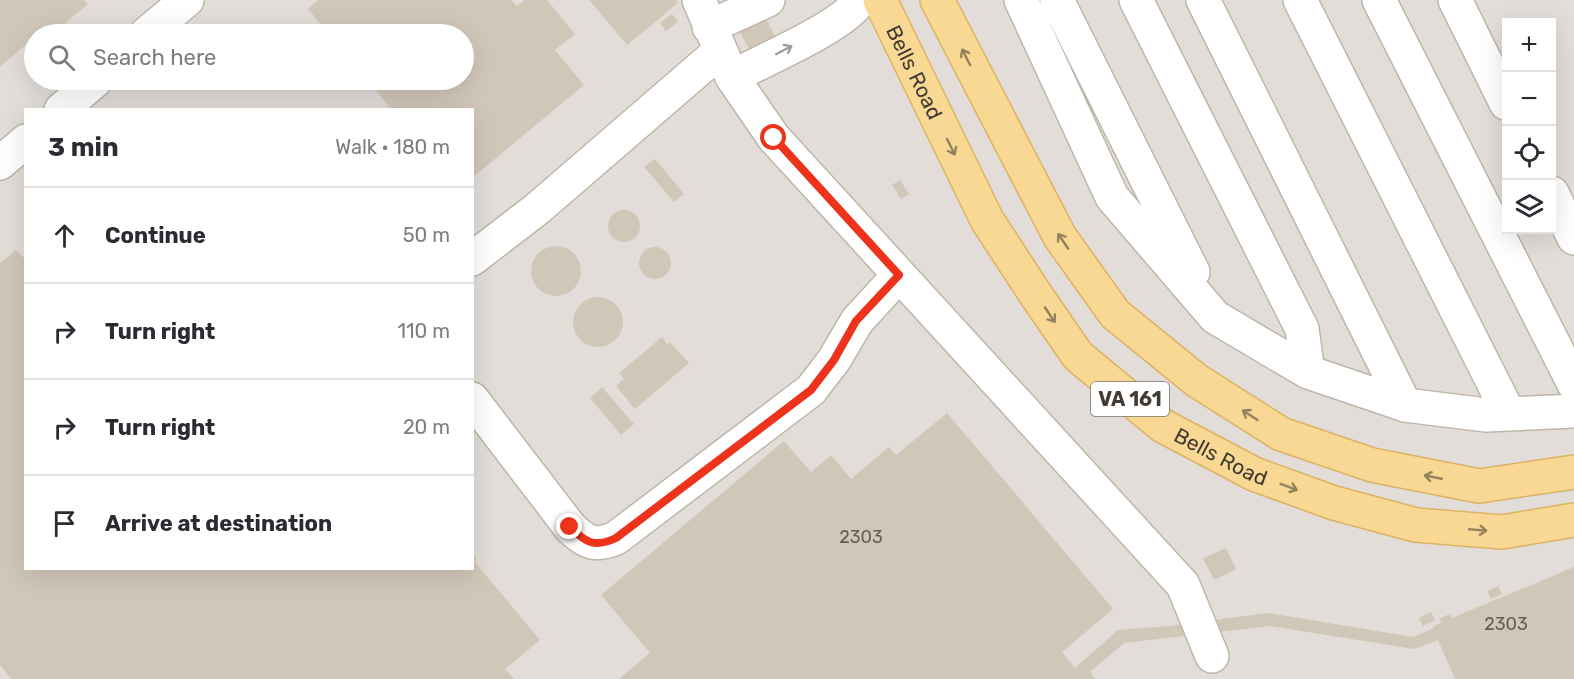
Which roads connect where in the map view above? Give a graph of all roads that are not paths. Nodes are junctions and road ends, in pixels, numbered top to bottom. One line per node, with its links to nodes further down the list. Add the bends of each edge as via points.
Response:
1 (187, 0): 13 (lane)
2 (768, 0): 14 (lane)
3 (860, 0): 14 (lane, one-way to 3, via 826,28 855,9)
4 (880, 0): 30 (main road, Bells Road / VA 161, one-way to 30, via 987,220 1030,285 1078,356 1163,426 1254,474 1334,504 1416,525 1502,532)
5 (937, 0): 29 (main road, VA 161, one-way to 5, via 1479,486 1372,465 1281,434 1196,380 1115,314 1060,237)
6 (1021, 0): 22 (lane, via 1112,197)
7 (1057, 0): 22 (lane)
8 (1136, 0): 23 (lane, via 1302,329)
9 (1203, 0): 26 (lane)
10 (1300, 0): 28 (lane)
11 (1379, 0): 24 (lane)
12 (1455, 0): 15 (lane)
13 (158, 24)
14 (715, 39): 20 (lane, via 537,209); 21 (lane, via 774,138)
15 (1502, 95)
16 (24, 143): 17 (lane)
17 (0, 163)
18 (1556, 203): 19 (lane)
19 (1574, 238)
20 (474, 257)
21 (899, 275): 25 (lane, via 856,321 811,390 616,538 600,545 585,542 570,527); 31 (lane, via 1184,585)
22 (1215, 317): 23 (lane)
23 (1308, 372): 26 (lane)
24 (1574, 384)
25 (474, 402)
26 (1405, 405): 28 (lane)
27 (1574, 411): 28 (lane)
28 (1509, 414)
29 (1574, 472)
30 (1574, 520)
31 (1212, 656)

